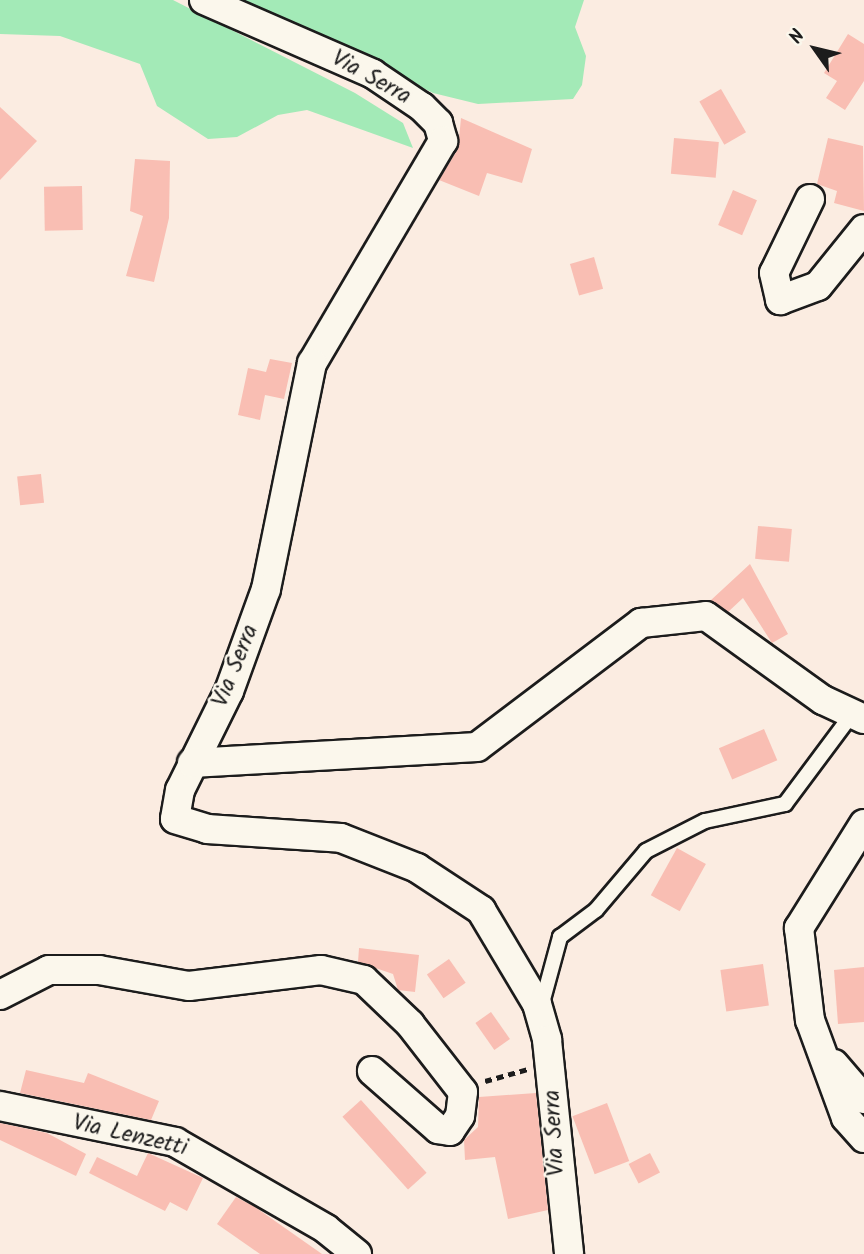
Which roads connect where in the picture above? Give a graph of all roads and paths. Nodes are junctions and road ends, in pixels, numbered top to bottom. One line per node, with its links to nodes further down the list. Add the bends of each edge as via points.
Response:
1 (204, 0): 5 (street, Via Serra, via 373,74 438,122 443,141 312,363 266,589 229,691)
2 (810, 199): 3 (street, via 774,273 780,300 818,286)
3 (864, 229)
4 (858, 717): 5 (street, via 822,700 706,616 641,623 477,747); 8 (lane, via 785,804 705,821 646,851 596,911 560,937)
5 (192, 763): 8 (street, Via Serra, via 175,819 207,829 341,838 417,868 481,911)
6 (864, 824): 9 (street, via 799,928)
7 (0, 995): 12 (street, via 49,970 99,970 189,986 321,970 364,980 410,1024)
8 (539, 1012): 17 (street, Via Serra, via 552,1068 555,1163)
9 (819, 1046): 13 (street); 15 (street, via 846,1118)
10 (531, 1068): 12 (path)
11 (372, 1071): 12 (street, via 438,1129 450,1131)
12 (463, 1092)
13 (864, 1099)
14 (0, 1105): 16 (street, Via Lenzetti, via 175,1142 304,1216)
15 (864, 1138)
16 (357, 1254)
17 (569, 1254)

